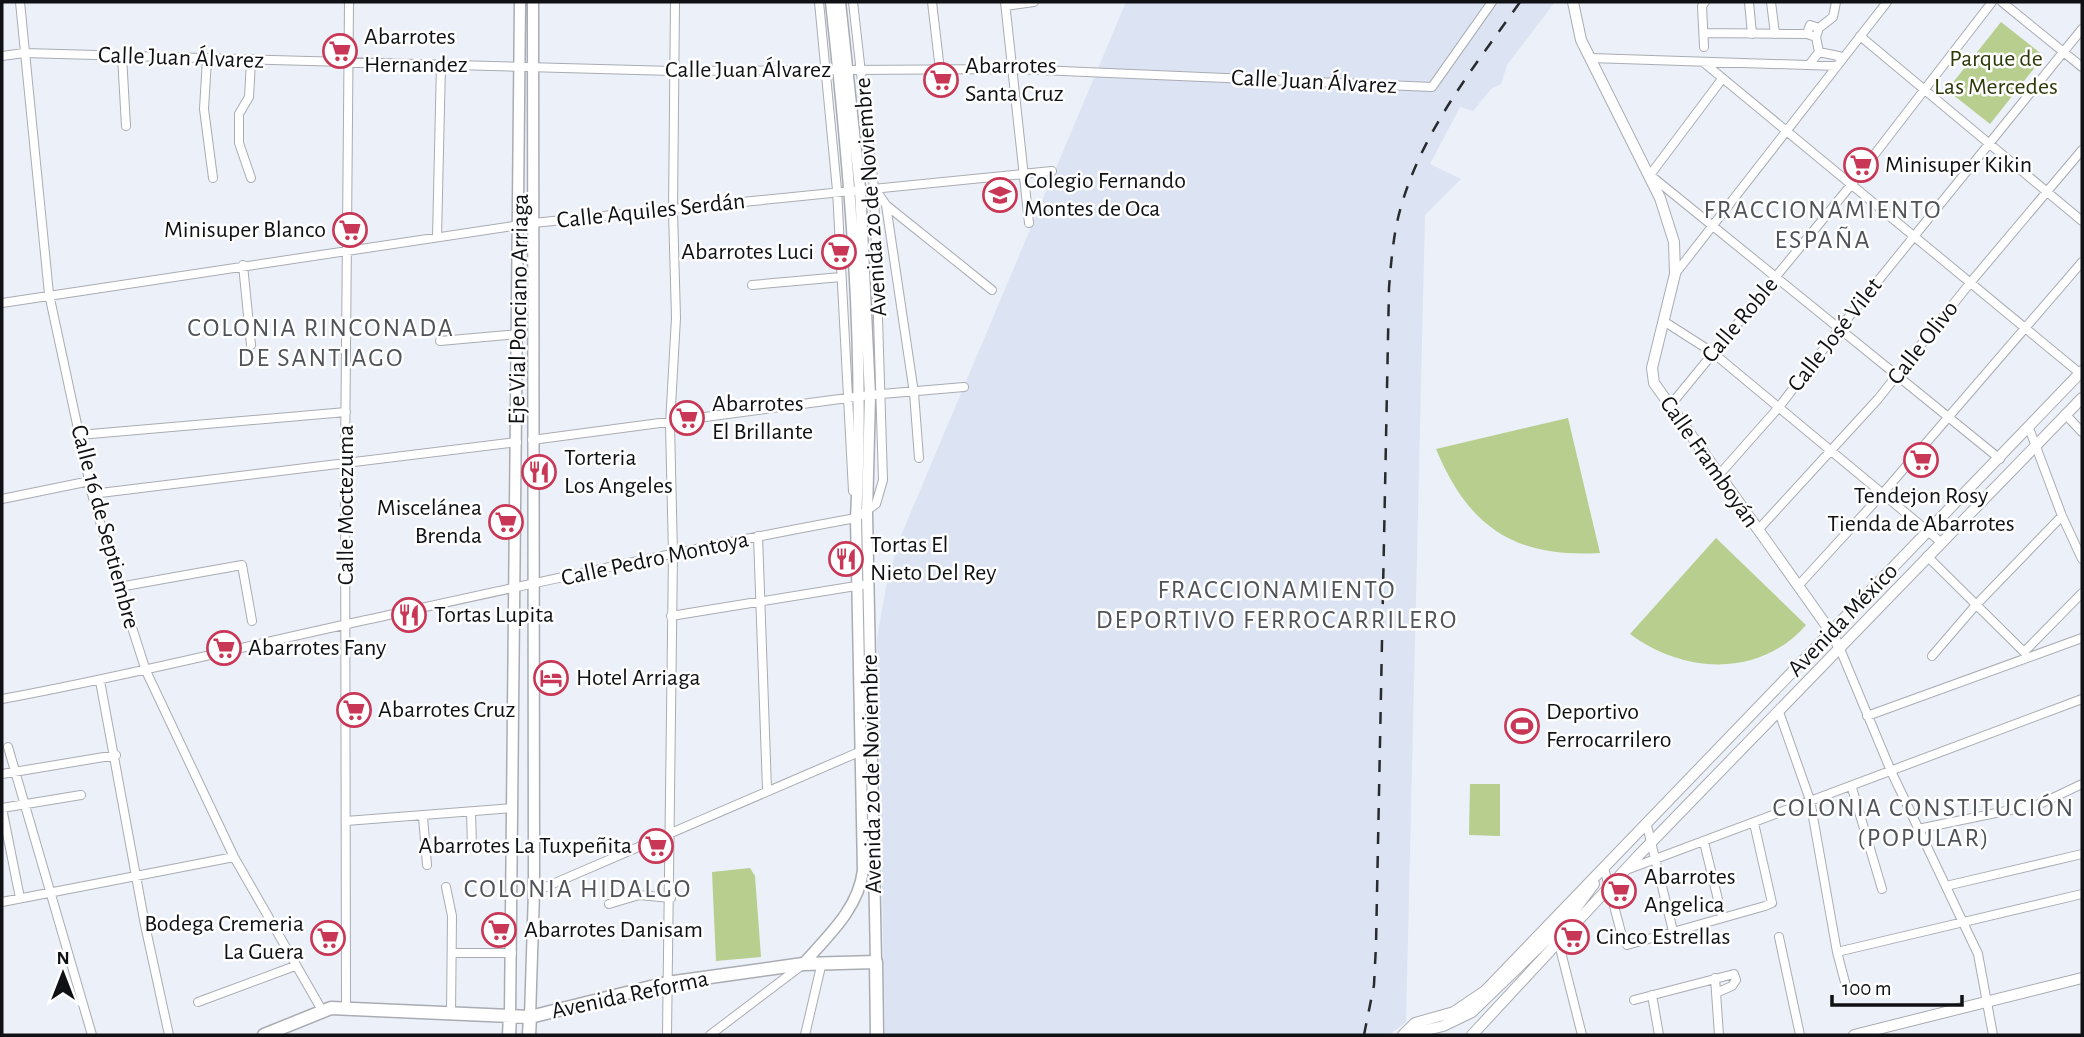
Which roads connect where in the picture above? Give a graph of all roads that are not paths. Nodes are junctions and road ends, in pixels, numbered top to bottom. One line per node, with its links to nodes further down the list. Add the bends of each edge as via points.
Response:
1 (20, 2): 31 (street, Calle 16 de Septiembre)
2 (349, 2): 38 (street, Calle Moctezuma)
3 (520, 2): 43 (main road, Eje Vial Ponciano Arriaga)
4 (533, 2): 45 (main road, Eje Vial Ponciano Arriaga)
5 (675, 2): 50 (street)
6 (819, 2): 47 (street, Avenida 20 de Noviembre)
7 (831, 2): 48 (main road, Avenida 20 de Noviembre)
8 (840, 2): 48 (main road, Avenida 20 de Noviembre)
9 (853, 2): 51 (street, Avenida 20 de Noviembre)
10 (932, 2): 49 (street)
11 (1034, 2): 21 (street)
12 (1492, 2): 46 (street, Calle Juan Álvarez, via 1432,87)
13 (1573, 2): 35 (street, Calle Framboyán, via 1576,28)
14 (1705, 2): 23 (street)
15 (1749, 2): 25 (street)
16 (1771, 2): 26 (street)
17 (1840, 2): 24 (street, via 1833,17)
18 (1888, 2): 27 (street)
19 (1992, 2): 53 (street, Calle Roble)
20 (2002, 2): 30 (street)
21 (1006, 4): 46 (street)
22 (2082, 29): 30 (street, Calle José Vilet)
23 (1704, 33): 25 (street); 28 (street)
24 (1814, 33): 26 (street); 29 (street)
25 (1752, 34): 26 (street)
26 (1774, 34)
27 (1860, 36): 34 (street); 53 (street)
28 (1704, 47)
29 (1819, 51): 34 (street); 41 (street)
30 (2064, 51): 44 (street); 56 (street, Calle José Vilet)
31 (24, 53): 32 (street, Calle Juan Álvarez); 33 (street, Calle Juan Álvarez); 86 (street, Calle 16 de Septiembre)
32 (2, 56)
33 (122, 56): 36 (street, Calle Juan Álvarez); 54 (street)
34 (1843, 57): 42 (street)
35 (1591, 58): 39 (street); 60 (street, Calle Framboyán)
36 (207, 59): 37 (street, Calle Juan Álvarez); 61 (street, via 204,109)
37 (251, 61): 38 (street, Calle Juan Álvarez); 62 (street, via 249,97 239,114 239,143)
38 (348, 62): 40 (street, Calle Juan Álvarez); 77 (street, Calle Moctezuma)
39 (1703, 62): 41 (street); 52 (street)
40 (441, 64): 43 (street, Calle Juan Álvarez); 75 (street)
41 (1809, 65): 42 (street)
42 (1837, 66): 55 (street)
43 (519, 67): 45 (street, Calle Juan Álvarez); 73 (main road, Eje Vial Ponciano Arriaga)
44 (2082, 67)
45 (532, 68): 50 (street, Calle Juan Álvarez); 71 (main road, Eje Vial Ponciano Arriaga)
46 (1015, 69): 49 (street, Calle Juan Álvarez); 59 (street)
47 (826, 70): 48 (street, Calle Juan Álvarez); 50 (street, Calle Juan Álvarez); 66 (street, Avenida 20 de Noviembre)
48 (843, 70): 51 (street, Calle Juan Álvarez); 64 (main road, Avenida 20 de Noviembre)
49 (940, 70): 51 (street, Calle Juan Álvarez)
50 (673, 71): 69 (street)
51 (863, 71): 65 (street, Avenida 20 de Noviembre)
52 (1722, 79): 55 (street); 60 (street)
53 (1923, 92): 56 (street); 63 (street, Calle Roble)
54 (126, 126)
55 (1785, 132): 63 (street); 74 (street)
56 (1990, 143): 67 (street); 76 (street, Calle José Vilet)
57 (2082, 150): 67 (street, Calle Olivo)
58 (1052, 171): 59 (street, Calle Aquiles Serdán)
59 (1025, 173): 65 (street, Calle Aquiles Serdán); 72 (street)
60 (1650, 175): 74 (street); 80 (street, Calle Framboyán, via 1674,242)
61 (213, 178)
62 (251, 178)
63 (1852, 185): 76 (street); 82 (street, Calle Roble)
64 (855, 188): 65 (street, Calle Aquiles Serdán); 66 (street, Calle Aquiles Serdán); 100 (main road, Avenida 20 de Noviembre)
65 (874, 188): 68 (street); 99 (street, Avenida 20 de Noviembre)
66 (837, 190): 69 (street, Calle Aquiles Serdán); 81 (street, Avenida 20 de Noviembre)
67 (2047, 191): 70 (street); 83 (street, Calle Olivo)
68 (886, 205): 85 (street); 98 (street)
69 (673, 211): 71 (street, Calle Aquiles Serdán); 108 (street, via 676,318)
70 (2082, 221)
71 (533, 223): 73 (street, Calle Aquiles Serdán); 112 (main road, Eje Vial Ponciano Arriaga)
72 (1029, 223)
73 (520, 225): 75 (street, Calle Aquiles Serdán); 91 (main road, Eje Vial Ponciano Arriaga)
74 (1713, 227): 80 (street); 82 (street)
75 (437, 237): 77 (street, Calle Aquiles Serdán)
76 (1913, 237): 83 (street); 90 (street, Calle José Vilet)
77 (348, 250): 79 (street, Calle Aquiles Serdán); 105 (street, Calle Moctezuma)
78 (2082, 262): 89 (street)
79 (243, 265): 86 (street, Calle Aquiles Serdán); 93 (street)
80 (1675, 274): 88 (street, Calle Framboyán)
81 (841, 277): 84 (street); 102 (street, Avenida 20 de Noviembre)
82 (1776, 278): 90 (street); 94 (street, Calle Roble)
83 (1970, 284): 89 (street); 96 (street, Calle Olivo)
84 (752, 285)
85 (992, 290)
86 (49, 294): 87 (street, Calle Aquiles Serdán); 111 (street, Calle 16 de Septiembre)
87 (2, 303)
88 (1665, 321): 94 (street); 103 (street, Calle Framboyán, via 1652,375)
89 (2025, 328): 95 (street); 107 (street)
90 (1839, 329): 96 (street); 104 (street, Calle José Vilet)
91 (519, 334): 92 (street); 113 (main road, Eje Vial Ponciano Arriaga)
92 (440, 341)
93 (251, 345)
94 (1712, 352): 103 (street, Calle Roble); 104 (street)
95 (2082, 373): 109 (street, Avenida México)
96 (1898, 376): 107 (street); 115 (street, Calle Olivo)
97 (964, 387): 98 (street)
98 (914, 393): 99 (street); 116 (street)
99 (883, 394): 100 (street); 125 (street, Avenida 20 de Noviembre, via 883,480 876,504)
100 (865, 395): 102 (street); 124 (main road, Avenida 20 de Noviembre); 125 (main road, Avenida 20 de Noviembre)
101 (2082, 398): 106 (street, Avenida México)
102 (846, 399): 108 (street); 124 (street, Avenida 20 de Noviembre)
103 (1669, 407): 119 (street, Calle Framboyán)
104 (1779, 407): 115 (street); 119 (street, Calle José Vilet)
105 (346, 412): 111 (street); 118 (street, Calle Moctezuma)
106 (2066, 414): 110 (street); 114 (street, Avenida México)
107 (1949, 418): 117 (street); 121 (street)
108 (670, 424): 112 (street); 131 (street)
109 (2029, 428): 114 (street); 117 (street, Avenida México)
110 (2082, 432)
111 (79, 435): 120 (street, Calle 16 de Septiembre)
112 (531, 440): 134 (main road, Eje Vial Ponciano Arriaga)
113 (517, 442): 118 (street); 138 (main road, Eje Vial Ponciano Arriaga)
114 (2036, 444): 126 (street); 130 (street, Avenida México)
115 (1830, 449): 121 (street); 127 (street, Calle Olivo)
116 (919, 458)
117 (2000, 459): 128 (street, Avenida México)
118 (345, 463): 122 (street); 144 (street, Calle Moctezuma)
119 (1718, 476): 127 (street, Calle Framboyán)
120 (90, 481): 122 (street, Calle 16 de Septiembre); 123 (street)
121 (1883, 493): 128 (street); 136 (street)
122 (92, 494): 137 (street, Calle 16 de Septiembre)
123 (2, 499)
124 (857, 504): 125 (main road, Avenida 20 de Noviembre)
125 (861, 516): 129 (street, Calle Pedro Montoya); 135 (main road, Avenida 20 de Noviembre)
126 (2062, 516): 133 (street); 141 (street)
127 (1758, 530): 136 (street, Calle Framboyán)
128 (1929, 531): 130 (street); 145 (street, Avenida México)
129 (758, 536): 131 (street, Calle Pedro Montoya); 140 (street)
130 (1941, 542): 132 (street, Avenida México)
131 (673, 554): 134 (street, Calle Pedro Montoya); 142 (street)
132 (1927, 556): 141 (street); 147 (street, Avenida México)
133 (2082, 559)
134 (531, 585): 138 (street, Calle Pedro Montoya); 193 (main road, Eje Vial Ponciano Arriaga)
135 (863, 585): 140 (street); 157 (main road, Avenida 20 de Noviembre)
136 (1798, 586): 145 (street, Calle Framboyán)
137 (119, 587): 143 (street, via 237,564 245,568); 150 (street, Calle 16 de Septiembre)
138 (514, 589): 144 (street, Calle Pedro Montoya); 171 (main road, Eje Vial Ponciano Arriaga)
139 (2082, 593): 148 (street)
140 (760, 601): 142 (street); 166 (street)
141 (1975, 606): 148 (street); 149 (street)
142 (671, 616): 178 (street)
143 (252, 621)
144 (347, 624): 150 (street, Calle Pedro Montoya); 174 (street, Calle Moctezuma)
145 (1831, 632): 147 (street, Calle Framboyán); 159 (street, Avenida México)
146 (2082, 638): 148 (street)
147 (1840, 649): 154 (street, Avenida México); 155 (street)
148 (2026, 654): 155 (street)
149 (1932, 656)
150 (146, 671): 151 (street, Calle Pedro Montoya); 183 (street, Calle 16 de Septiembre)
151 (100, 681): 152 (street, Calle Pedro Montoya); 158 (street)
152 (2, 699)
153 (2082, 699): 160 (street)
154 (1779, 712): 163 (street, Avenida México); 168 (street)
155 (1867, 716): 160 (street)
156 (8, 747): 161 (street)
157 (866, 749): 166 (street); 210 (main road, Avenida 20 de Noviembre); 211 (main road, Avenida 20 de Noviembre, via 863,870 858,894)
158 (116, 755): 161 (street); 188 (street)
159 (1707, 761): 163 (street); 176 (street, Avenida México)
160 (1891, 771): 165 (street); 177 (street)
161 (16, 772): 162 (street); 169 (street)
162 (2, 774)
163 (1718, 774): 180 (street, Avenida México)
164 (2082, 784): 177 (street, via 2040,804)
165 (1852, 788): 168 (street); 192 (street)
166 (767, 789): 178 (street)
167 (81, 794): 169 (street)
168 (1810, 800): 175 (street); 206 (street)
169 (24, 804): 170 (street); 194 (street)
170 (2, 808): 196 (street)
171 (513, 808): 172 (street); 208 (main road, Eje Vial Ponciano Arriaga)
172 (471, 812): 173 (street); 181 (street)
173 (423, 817): 174 (street); 185 (street)
174 (346, 821): 222 (street, Calle Moctezuma)
175 (1754, 823): 179 (street); 201 (street, via 1772,903)
176 (1647, 825): 180 (street); 186 (street, Avenida México)
177 (1918, 829): 189 (street)
178 (670, 831): 193 (street); 197 (street)
179 (1704, 842): 184 (street); 201 (street)
180 (1652, 844): 184 (street); 187 (street, Avenida México)
181 (472, 848)
182 (2082, 854): 189 (street)
183 (234, 857): 188 (street); 212 (street, Calle 16 de Septiembre)
184 (1656, 860): 187 (street); 203 (street)
185 (427, 865)
186 (1604, 868): 191 (street); 199 (street, Avenida México); 236 (street, Avenida México, via 1485,991 1454,1012 1415,1023)
187 (1625, 870): 191 (street, Avenida México)
188 (137, 877): 194 (street); 228 (street)
189 (1947, 886): 202 (street)
190 (446, 887): 207 (street)
191 (1611, 887): 199 (street, Avenida México); 203 (street, via 1627,945); 205 (street, Avenida México)
192 (1882, 889)
193 (534, 892): 226 (main road, Eje Vial Ponciano Arriaga)
194 (53, 894): 196 (street); 227 (street)
195 (2082, 894): 202 (street)
196 (20, 898): 198 (street)
197 (671, 898): 200 (street, via 639,895); 215 (street)
198 (2, 902)
199 (1583, 902): 236 (street, Avenida México, via 1472,1012 1443,1026)
200 (609, 904)
201 (1722, 916): 203 (street)
202 (1964, 922): 206 (street); 221 (street, via 1978,954)
203 (1673, 931)
204 (1779, 937): 241 (street)
205 (1559, 944): 237 (street, Avenida México); 238 (street)
206 (1837, 952): 216 (street)
207 (452, 953): 208 (street); 224 (street)
208 (512, 953): 225 (main road, Eje Vial Ponciano Arriaga)
209 (822, 962): 210 (main road, Avenida Reforma); 211 (main road, Avenida Reforma); 234 (street)
210 (876, 962): 235 (main road, Avenida 20 de Noviembre)
211 (803, 964): 215 (main road, Avenida Reforma); 233 (street)
212 (295, 966): 220 (street); 223 (street, Calle 16 de Septiembre)
213 (1715, 978): 217 (street); 217 (street, via 1734,974 1736,980); 218 (street)
214 (2082, 978): 221 (street)
215 (667, 983): 226 (main road, Avenida Reforma); 232 (street)
216 (1846, 986)
217 (1716, 993): 240 (street)
218 (1652, 995): 219 (street); 239 (street)
219 (1634, 999)
220 (198, 1002)
221 (1989, 1003): 242 (street); 243 (street)
222 (346, 1008): 223 (main road, Avenida Reforma); 224 (main road, Avenida Reforma)
223 (323, 1012): 229 (main road, Avenida Reforma)
224 (451, 1014): 225 (main road, Avenida Reforma)
225 (510, 1016): 226 (main road, Avenida Reforma); 230 (main road, Eje Vial Ponciano Arriaga)
226 (530, 1017): 231 (main road, Eje Vial Ponciano Arriaga)
227 (92, 1035)
228 (170, 1035)
229 (264, 1035)
230 (509, 1035)
231 (529, 1035)
232 (667, 1035)
233 (710, 1035)
234 (805, 1035)
235 (877, 1035)
236 (1405, 1035)
237 (1472, 1035)
238 (1582, 1035)
239 (1659, 1035)
240 (1719, 1035)
241 (1800, 1035)
242 (1854, 1035)
243 (1993, 1035)

